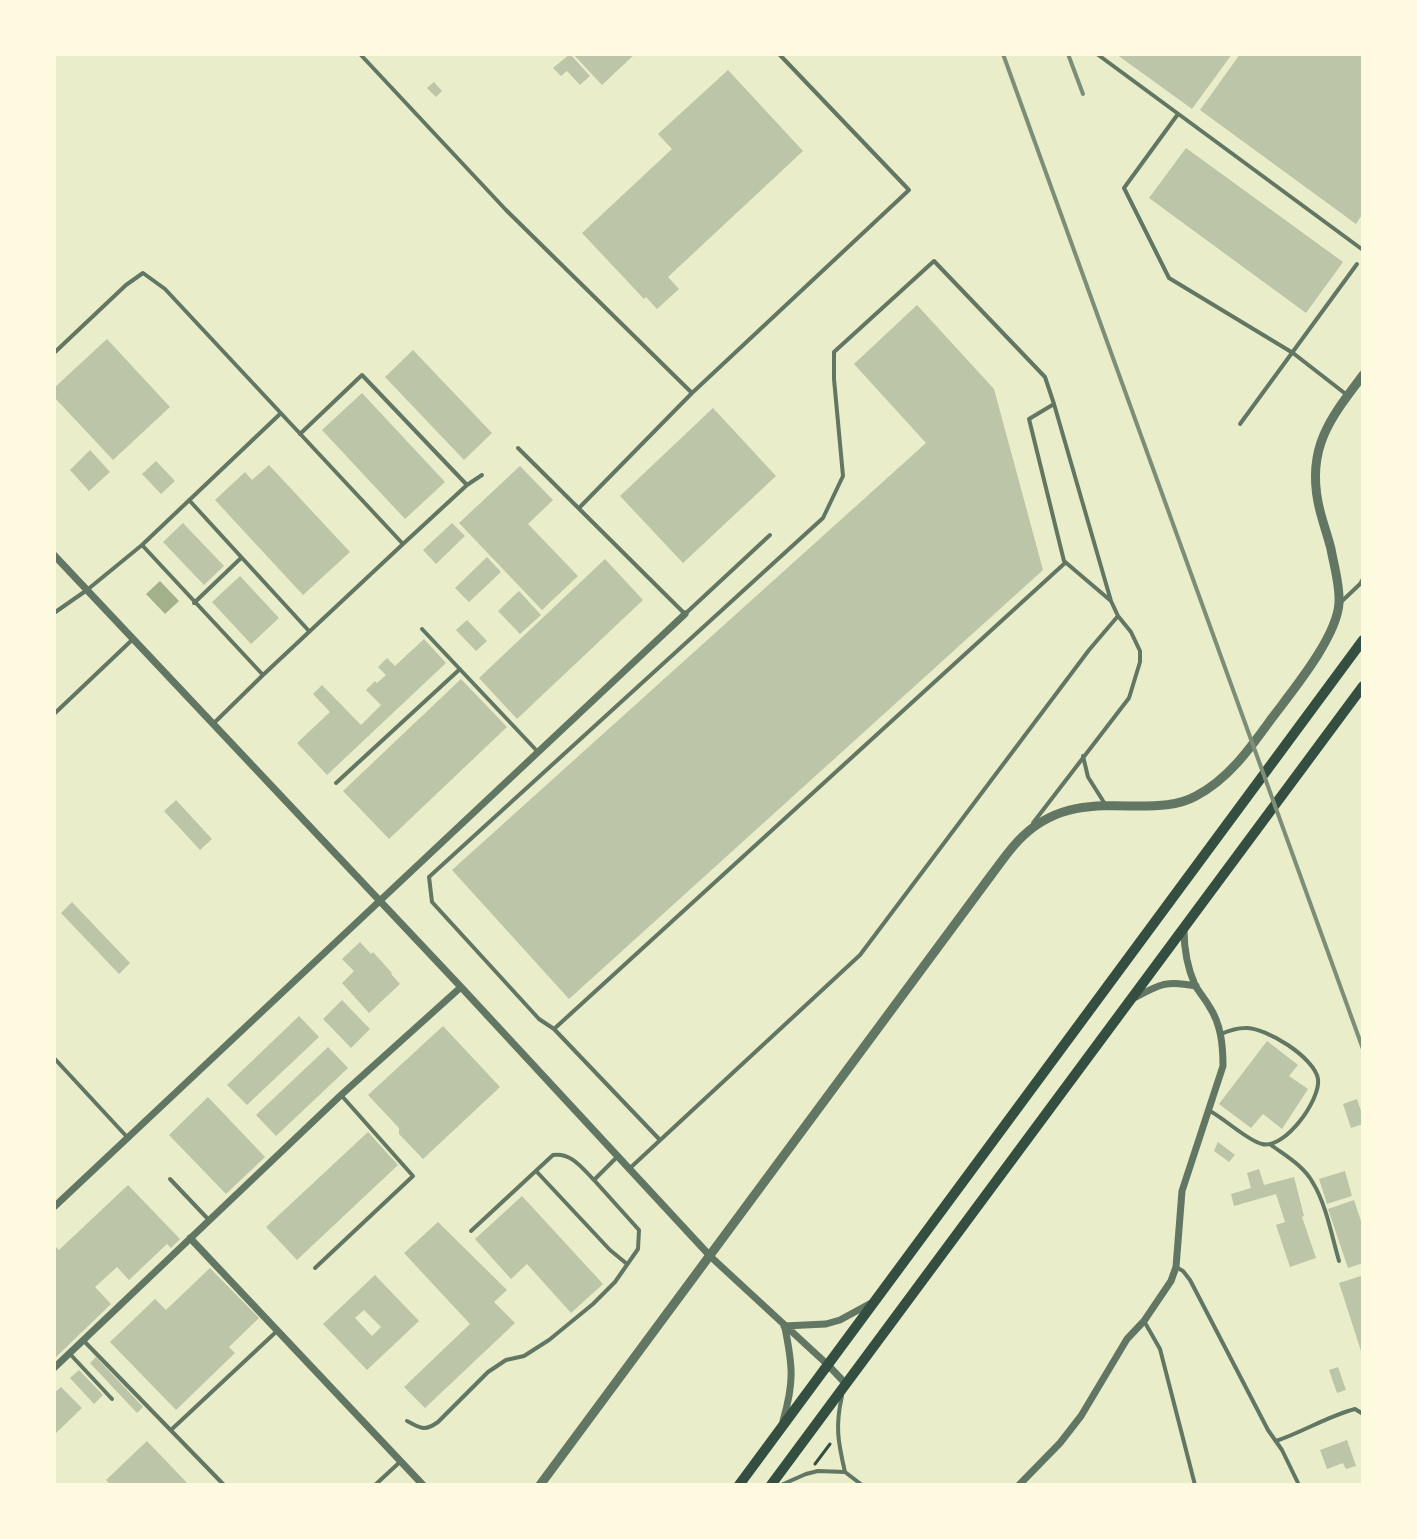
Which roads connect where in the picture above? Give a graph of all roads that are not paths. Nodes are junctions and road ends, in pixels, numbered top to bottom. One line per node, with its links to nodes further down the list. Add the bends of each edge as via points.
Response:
1 (360, 54): 10 (lane, via 506,210)
2 (779, 54): 10 (lane, via 909,190)
3 (1097, 54): 4 (lane)
4 (1178, 114): 5 (lane); 8 (lane, via 1124,188 1169,278)
5 (1363, 250)
6 (1357, 264): 8 (lane)
7 (54, 353): 13 (lane, via 143,273 165,289)
8 (1293, 353): 11 (lane); 14 (lane)
9 (1363, 375): 11 (street)
10 (692, 393): 20 (lane)
11 (1348, 395): 31 (street, via 1321,438 1316,467)
12 (1054, 404): 26 (lane, via 1029,419); 29 (lane); 54 (lane, via 1045,377 934,261 834,352 843,476 823,518 429,877 432,902)
13 (280, 414): 15 (lane); 19 (lane)
14 (1240, 424)
15 (300, 434): 18 (lane, via 362,375); 22 (lane)
16 (518, 448): 20 (lane)
17 (482, 475): 18 (lane)
18 (467, 485): 22 (lane)
19 (188, 500): 23 (lane); 25 (lane)
20 (579, 508): 33 (lane)
21 (770, 535): 33 (lane)
22 (403, 544): 36 (lane)
23 (142, 545): 28 (lane); 30 (lane)
24 (54, 555): 28 (street)
25 (241, 558): 30 (lane); 36 (lane)
26 (1065, 563): 29 (lane); 54 (lane)
27 (1363, 579): 31 (lane)
28 (87, 590): 32 (lane); 37 (street)
29 (1111, 601): 34 (lane)
30 (194, 603): 40 (lane)
31 (1339, 603): 47 (street, via 1327,640 1228,773 1195,797 1175,804)
32 (54, 613)
33 (685, 614): 44 (street)
34 (1118, 616): 45 (lane, via 1131,632 1140,662 1129,698); 60 (lane, via 860,955)
35 (422, 629): 39 (lane)
36 (309, 631): 40 (lane)
37 (132, 640): 42 (lane); 43 (street)
38 (1363, 640): 76 (main road)
39 (460, 669): 44 (lane); 46 (lane)
40 (263, 675): 43 (lane)
41 (1363, 686): 50 (main road)
42 (54, 714)
43 (213, 724): 49 (street)
44 (538, 752): 49 (street)
45 (1083, 756): 47 (lane, via 1088,777); 48 (lane)
46 (336, 783)
47 (1106, 805): 48 (street, via 1060,813)
48 (1023, 836): 71 (street)
49 (379, 901): 52 (street); 59 (street)
50 (1184, 929): 51 (street); 53 (main road)
51 (1196, 986): 53 (street, via 1159,985); 55 (street)
52 (461, 987): 57 (street); 62 (street)
53 (1133, 999): 84 (main road)
54 (554, 1029): 60 (lane)
55 (1221, 1034): 58 (street, via 1223,1066); 61 (lane, via 1259,1030 1314,1067 1316,1097 1294,1128)
56 (54, 1058): 59 (lane)
57 (341, 1095): 68 (street); 75 (lane, via 413,1176)
58 (1210, 1111): 61 (lane, via 1256,1142); 74 (street, via 1182,1191)
59 (128, 1138): 67 (street)
60 (660, 1140): 63 (lane)
61 (1271, 1145): 72 (lane, via 1313,1182)
62 (617, 1157): 63 (street); 66 (lane)
63 (629, 1169): 71 (street)
64 (536, 1171): 66 (lane, via 561,1154); 69 (lane); 73 (lane)
65 (170, 1179): 68 (lane)
66 (594, 1180): 73 (lane, via 639,1230 638,1249)
67 (54, 1207)
68 (210, 1221): 70 (street)
69 (471, 1231)
70 (190, 1238): 79 (street); 80 (street)
71 (711, 1257): 78 (street); 96 (street)
72 (1339, 1261)
73 (627, 1264): 87 (lane, via 593,1304 549,1340 488,1372 430,1428)
74 (1176, 1267): 77 (street); 90 (lane, via 1190,1280)
75 (315, 1268)
76 (873, 1302): 78 (street, via 826,1324); 82 (main road)
77 (1144, 1321): 101 (street, via 1127,1339 1081,1416); 102 (lane, via 1160,1349)
78 (784, 1326): 82 (street); 88 (street, via 792,1381)
79 (277, 1331): 89 (lane); 91 (street)
80 (83, 1340): 81 (street); 89 (lane)
81 (69, 1353): 83 (street); 85 (lane)
82 (828, 1365): 84 (street); 88 (main road)
83 (54, 1368)
84 (845, 1383): 92 (lane, via 837,1418); 98 (main road)
85 (112, 1399)
86 (1363, 1414): 90 (lane, via 1355,1409 1343,1412)
87 (407, 1421)
88 (780, 1428): 97 (main road)
89 (171, 1430): 93 (lane)
90 (1276, 1441): 103 (lane)
91 (401, 1461): 94 (lane); 95 (street)
92 (845, 1472): 99 (lane, via 818,1471); 100 (lane)
93 (224, 1485)
94 (375, 1485)
95 (423, 1485)
96 (540, 1485)
97 (739, 1485)
98 (771, 1485)
99 (781, 1485)
100 (862, 1485)
101 (1019, 1485)
102 (1195, 1485)
103 (1299, 1485)

